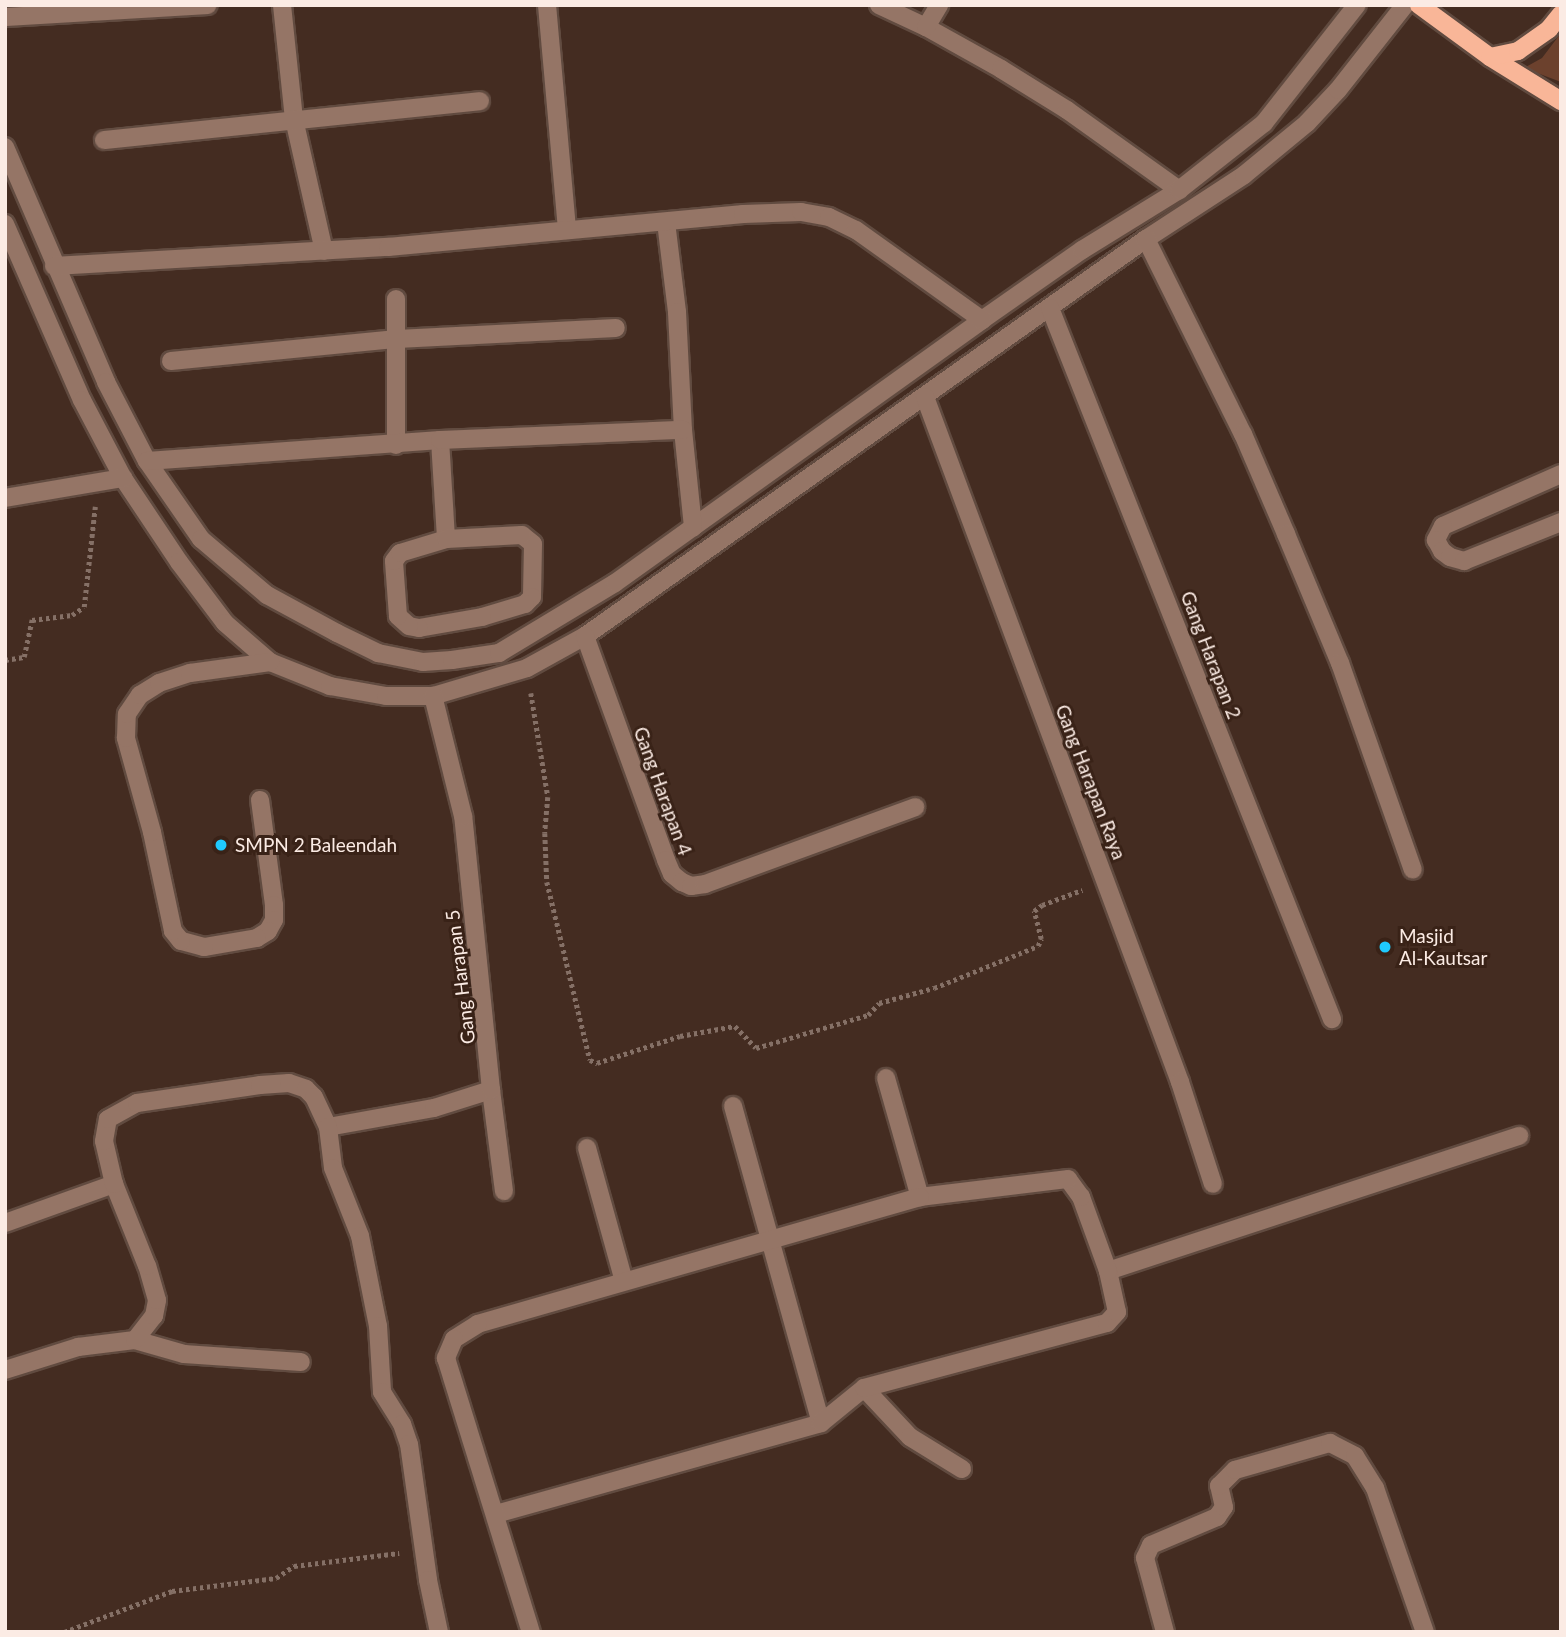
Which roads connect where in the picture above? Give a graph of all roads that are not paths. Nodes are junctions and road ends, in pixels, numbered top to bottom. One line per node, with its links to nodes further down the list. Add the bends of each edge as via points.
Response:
1 (208, 5): 10 (street)
2 (282, 5): 15 (street)
3 (547, 5): 21 (street)
4 (878, 5): 11 (street)
5 (939, 5): 11 (street)
6 (1357, 5): 18 (street, via 1264,122)
7 (1405, 5): 22 (street, via 1339,90 1307,122 1244,175)
8 (1419, 5): 12 (main road)
9 (1561, 14): 12 (main road, via 1549,29 1518,51)
10 (5, 17)
11 (926, 27): 18 (street, via 1067,110)
12 (1490, 57): 14 (main road)
13 (480, 101): 15 (street)
14 (1561, 101)
15 (294, 119): 16 (street); 23 (street)
16 (104, 140)
17 (5, 147): 24 (street)
18 (1180, 190): 27 (street, via 1082,250)
19 (666, 222): 21 (street); 27 (street, via 757,213 828,217 875,243); 32 (street, via 677,312)
20 (5, 224): 37 (street, via 82,400)
21 (567, 230): 23 (street)
22 (1146, 239): 26 (street); 47 (street, via 1182,306 1286,534 1340,663)
23 (324, 251): 24 (street)
24 (54, 266): 35 (street)
25 (396, 299): 29 (street)
26 (1051, 308): 31 (street); 48 (street, Gang Harapan 2)
27 (982, 320): 40 (street)
28 (616, 328): 29 (street)
29 (397, 339): 30 (street); 34 (street)
30 (171, 361)
31 (925, 397): 42 (street); 56 (street, Gang Harapan Raya, via 1180,1082)
32 (682, 430): 33 (street); 40 (street)
33 (440, 440): 34 (street); 41 (street)
34 (396, 445): 35 (street)
35 (147, 461): 40 (street, via 201,540 267,595 378,653 423,662 499,653 615,583)
36 (1561, 474): 39 (street, via 1443,526 1436,540 1450,557 1464,561)
37 (123, 478): 38 (street); 43 (street, via 225,623)
38 (5, 498)
39 (1561, 522)
40 (693, 527)
41 (446, 539): 41 (street, via 400,553 394,561 397,611 409,626 482,617 520,606 532,597 533,544 529,538)
42 (584, 636): 44 (street, via 527,668); 46 (street, Gang Harapan 4, via 666,860 682,882 705,884)
43 (270, 662): 44 (street, via 359,693); 45 (street, via 190,673 159,683 140,695 127,714 126,738 167,910 181,941 204,947 257,938 268,931 274,905)
44 (433, 696): 50 (street, Gang Harapan 5, via 463,816)
45 (260, 800)
46 (915, 807)
47 (1413, 870)
48 (1332, 1019)
49 (886, 1078): 58 (street)
50 (491, 1090): 52 (street, via 435,1108); 57 (street, Gang Harapan 5)
51 (733, 1106): 60 (street)
52 (328, 1127): 55 (street, via 314,1097 289,1083 137,1103 118,1111 105,1128); 70 (street, via 333,1168 363,1249 378,1326 382,1392 409,1444)
53 (1519, 1136): 61 (street)
54 (587, 1148): 62 (street)
55 (114, 1184): 59 (street); 63 (street, via 158,1300 154,1316)
56 (1213, 1184)
57 (504, 1191)
58 (920, 1197): 60 (street); 61 (street, via 1068,1179 1081,1197)
59 (5, 1223)
60 (770, 1240): 62 (street); 67 (street)
61 (1108, 1271): 66 (street, via 1117,1312 1107,1323)
62 (624, 1281): 69 (street, via 478,1324 454,1339 446,1359)
63 (135, 1340): 64 (street, via 184,1354); 65 (street, via 78,1346)
64 (301, 1362)
65 (5, 1370)
66 (864, 1388): 67 (street); 68 (street, via 910,1437)
67 (821, 1423): 69 (street)
68 (962, 1469)
69 (496, 1514): 71 (street)
70 (439, 1632)
71 (531, 1632)
72 (1165, 1632): 73 (street, via 1145,1558 1151,1545 1217,1517 1224,1507 1219,1486 1236,1470 1330,1443 1355,1456 1375,1488)
73 (1425, 1632)

